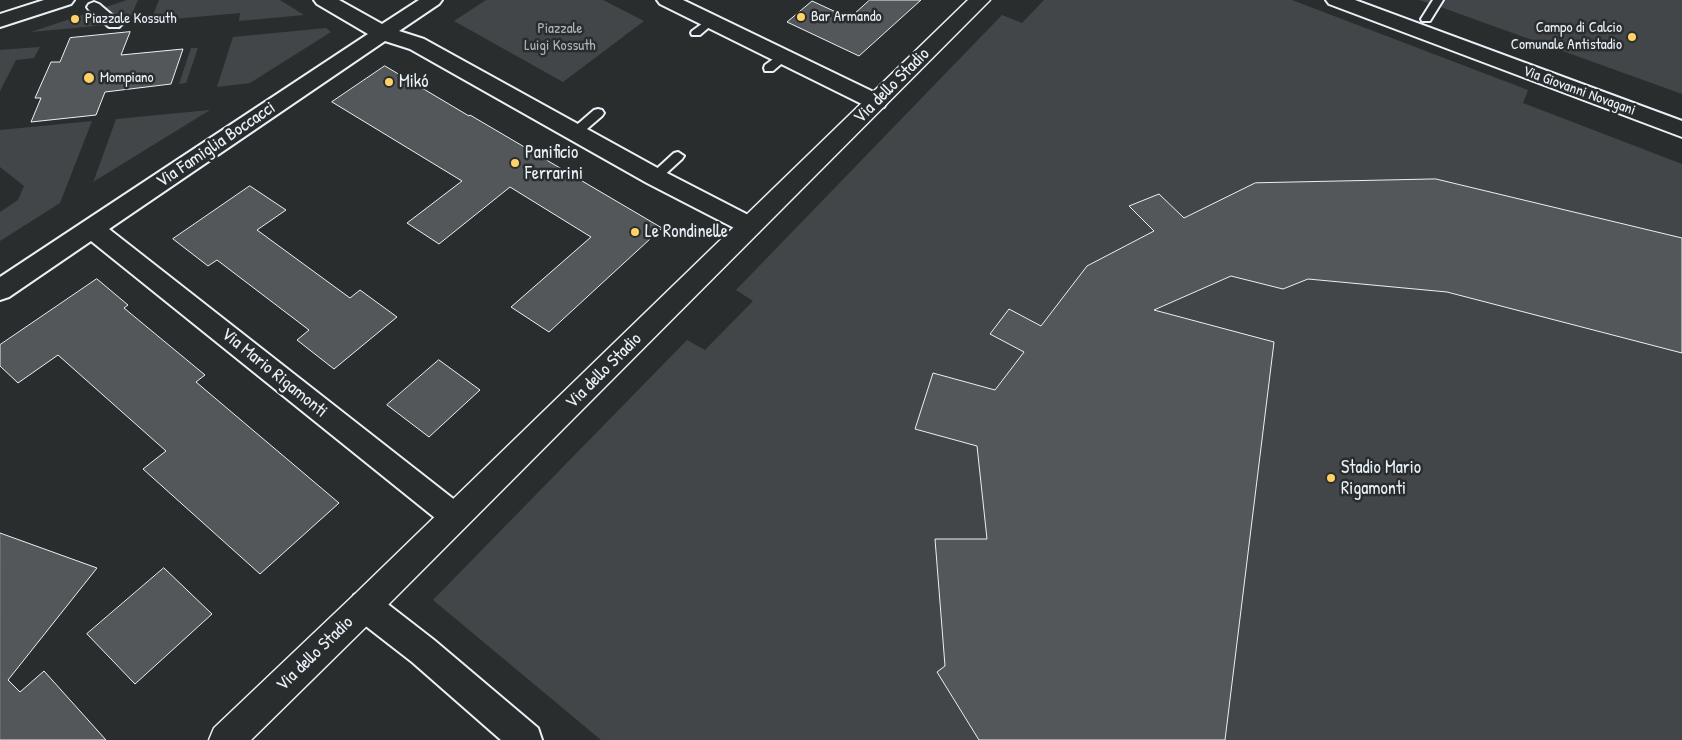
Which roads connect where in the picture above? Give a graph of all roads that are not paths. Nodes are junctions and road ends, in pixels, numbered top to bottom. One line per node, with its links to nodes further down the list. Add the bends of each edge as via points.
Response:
1 (64, 0): 10 (street)
2 (324, 0): 12 (street)
3 (432, 0): 12 (street, Via Famiglia Boccacci)
4 (667, 0): 13 (street, via 703,27 776,62)
5 (980, 0): 13 (street, Via dello Stadio)
6 (1336, 0): 15 (street, Via Giovanni Novagani)
7 (1438, 0): 9 (lane)
8 (94, 7): 11 (street)
9 (1426, 19)
10 (0, 21)
11 (114, 24)
12 (382, 33): 16 (street, via 417,44); 20 (street, Via Famiglia Boccacci)
13 (876, 102): 19 (street, Via dello Stadio)
14 (598, 113): 16 (lane)
15 (1682, 129)
16 (576, 132): 18 (street)
17 (678, 156): 18 (lane)
18 (655, 176): 19 (street)
19 (750, 226): 22 (street, Via dello Stadio)
20 (93, 229): 21 (street, Via Famiglia Boccacci); 22 (street, Via Mario Rigamonti)
21 (0, 290)
22 (455, 517): 23 (street, Via dello Stadio)
23 (365, 606): 24 (street, Via dello Stadio); 25 (street, via 423,651)
24 (226, 740)
25 (526, 740)

